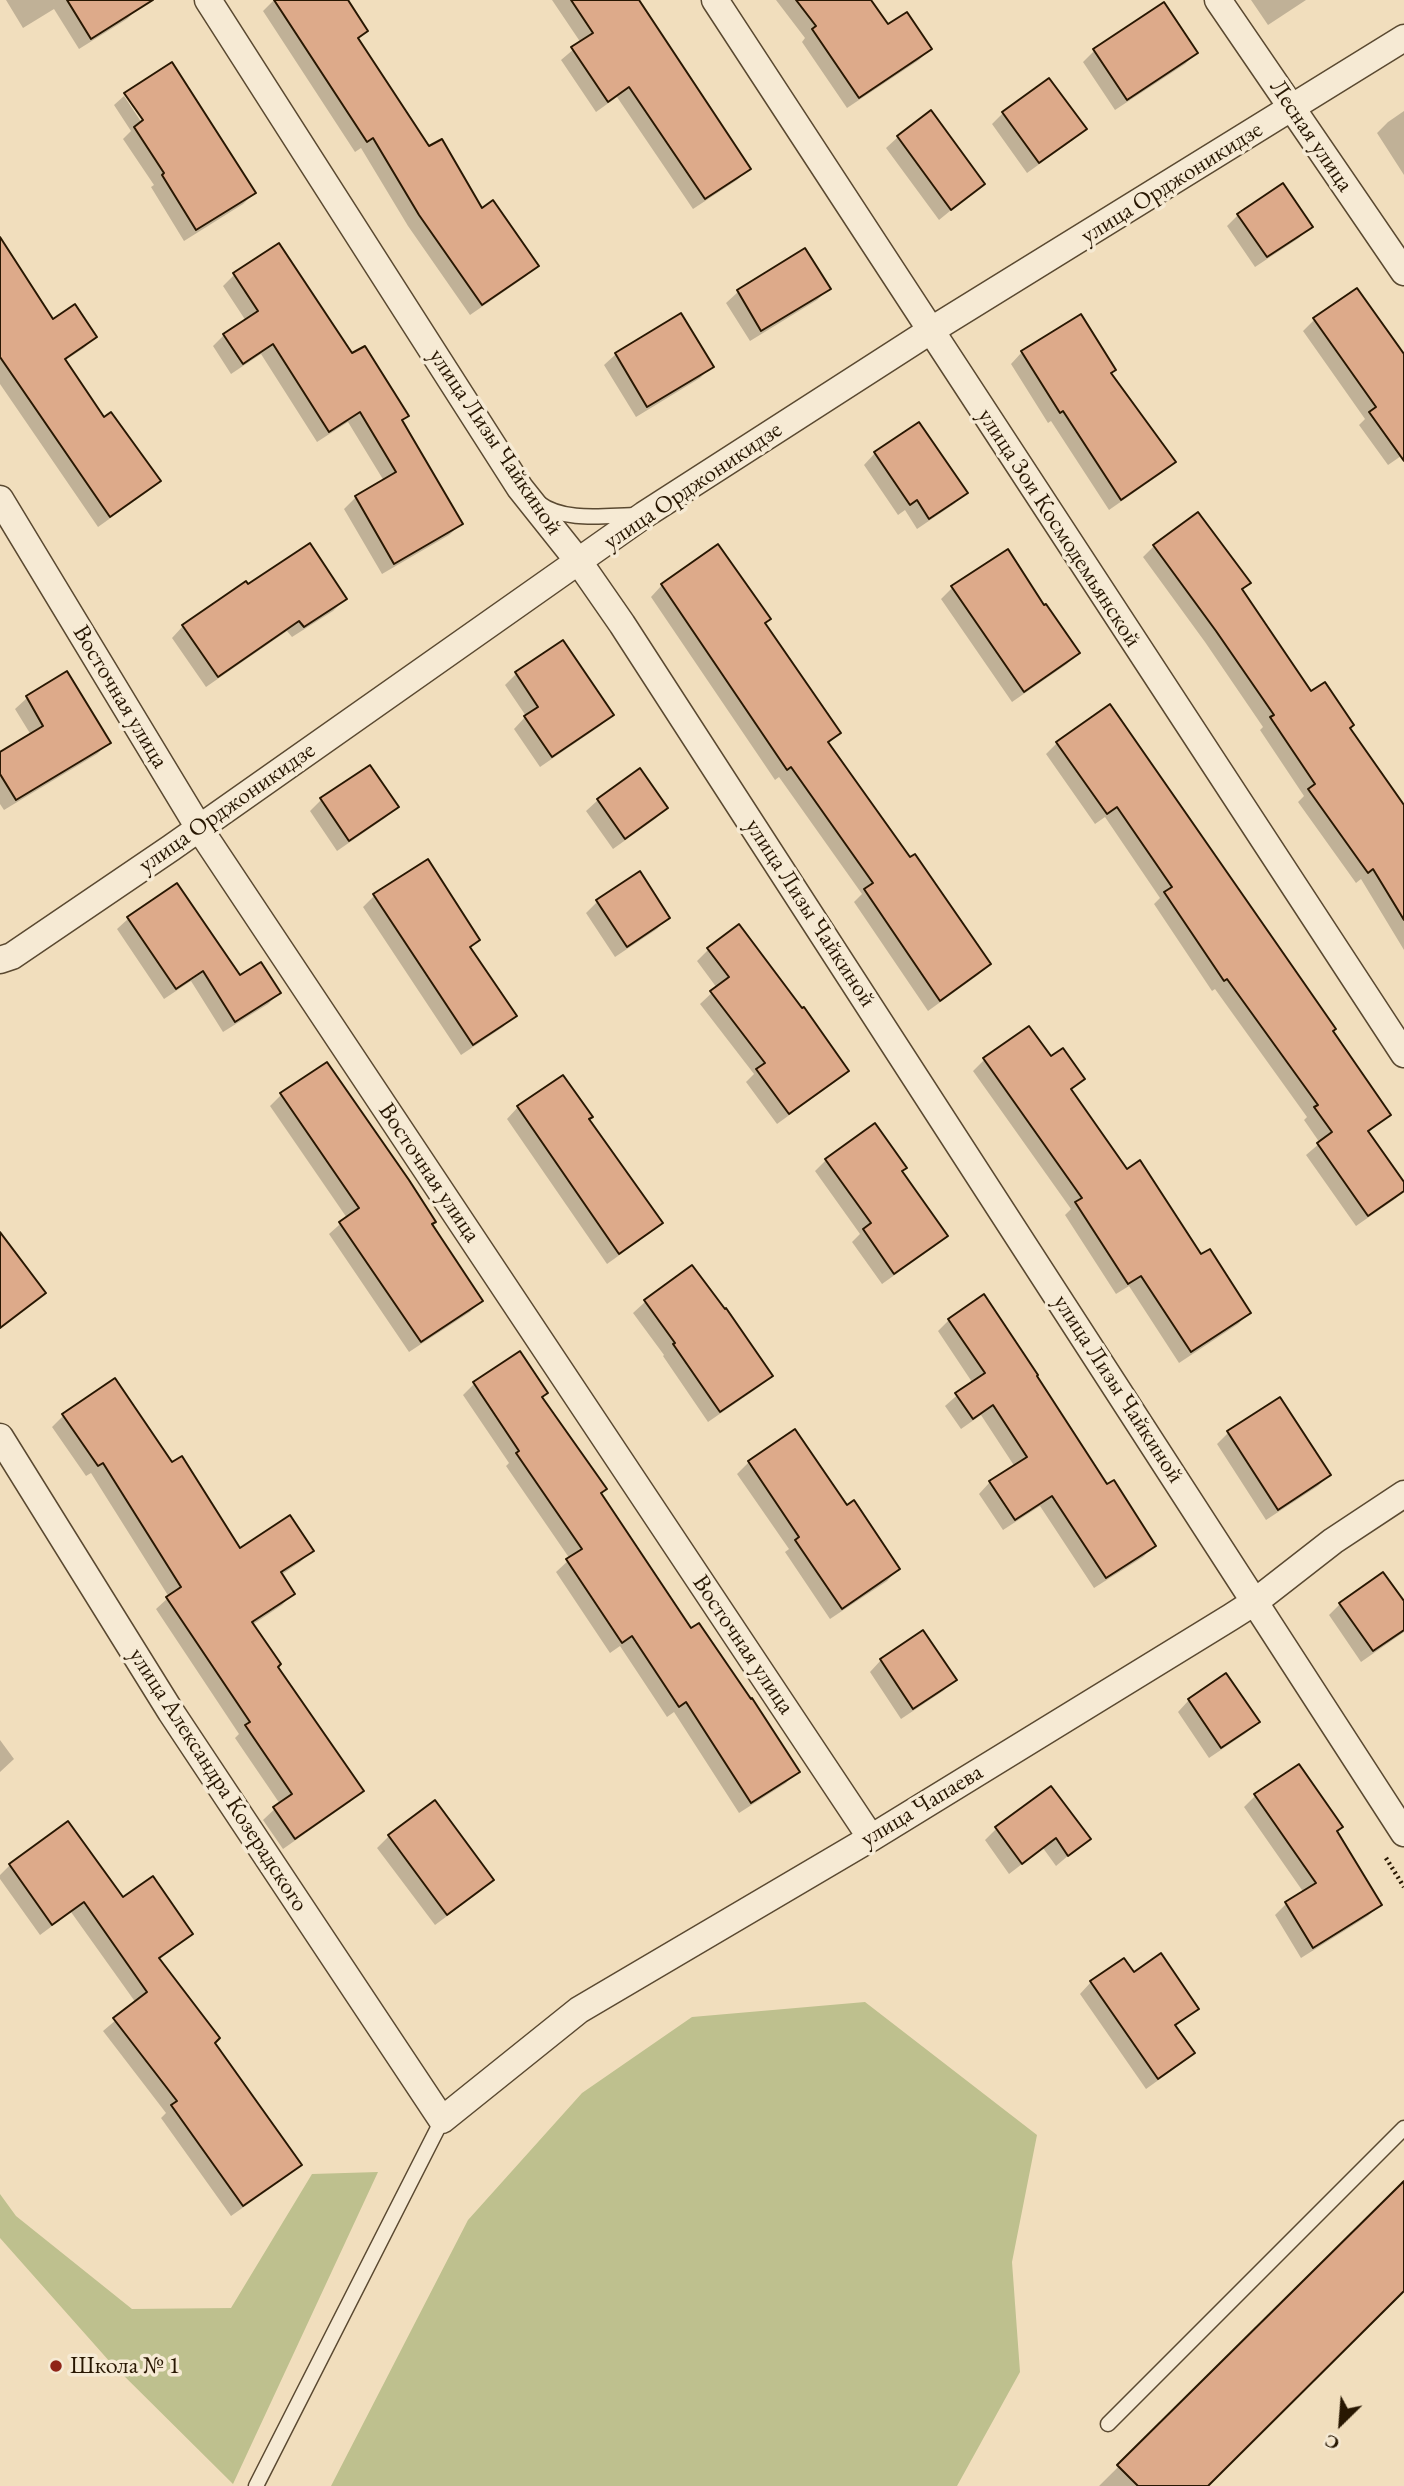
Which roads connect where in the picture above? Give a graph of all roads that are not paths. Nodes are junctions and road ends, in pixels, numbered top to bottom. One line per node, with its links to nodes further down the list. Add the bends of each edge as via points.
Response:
1 (208, 0): 8 (street, улица Лизы Чайкиной)
2 (715, 0): 7 (street, улица Зои Космодемьянской)
3 (1218, 0): 5 (street, Лесная улица)
4 (1404, 38): 5 (street, улица Орджоникидзе)
5 (1292, 109): 6 (street, Лесная улица); 7 (street, улица Орджоникидзе)
6 (1404, 272)
7 (930, 331): 10 (street, улица Орджоникидзе); 14 (street, улица Зои Космодемьянской)
8 (520, 488): 10 (lane, via 545,508 576,516); 11 (street, улица Лизы Чайкиной)
9 (0, 499): 12 (street, Восточная улица)
10 (643, 515): 11 (street, улица Орджоникидзе)
11 (579, 562): 12 (street, улица Орджоникидзе); 17 (street, улица Лизы Чайкиной)
12 (199, 828): 13 (street, улица Орджоникидзе); 19 (street, Восточная улица)
13 (0, 960)
14 (1404, 1055)
15 (0, 1437): 20 (street, улица Александра Козерадского, via 171,1712)
16 (1404, 1494): 17 (street, улица Чапаева, via 1333,1541)
17 (1256, 1601): 18 (street, улица Лизы Чайкиной); 19 (street, улица Чапаева)
18 (1404, 1833)
19 (871, 1838): 20 (street, улица Чапаева, via 579,2010)
20 (442, 2120): 23 (lane)
21 (1404, 2128): 22 (lane)
22 (1108, 2424)
23 (256, 2486)

